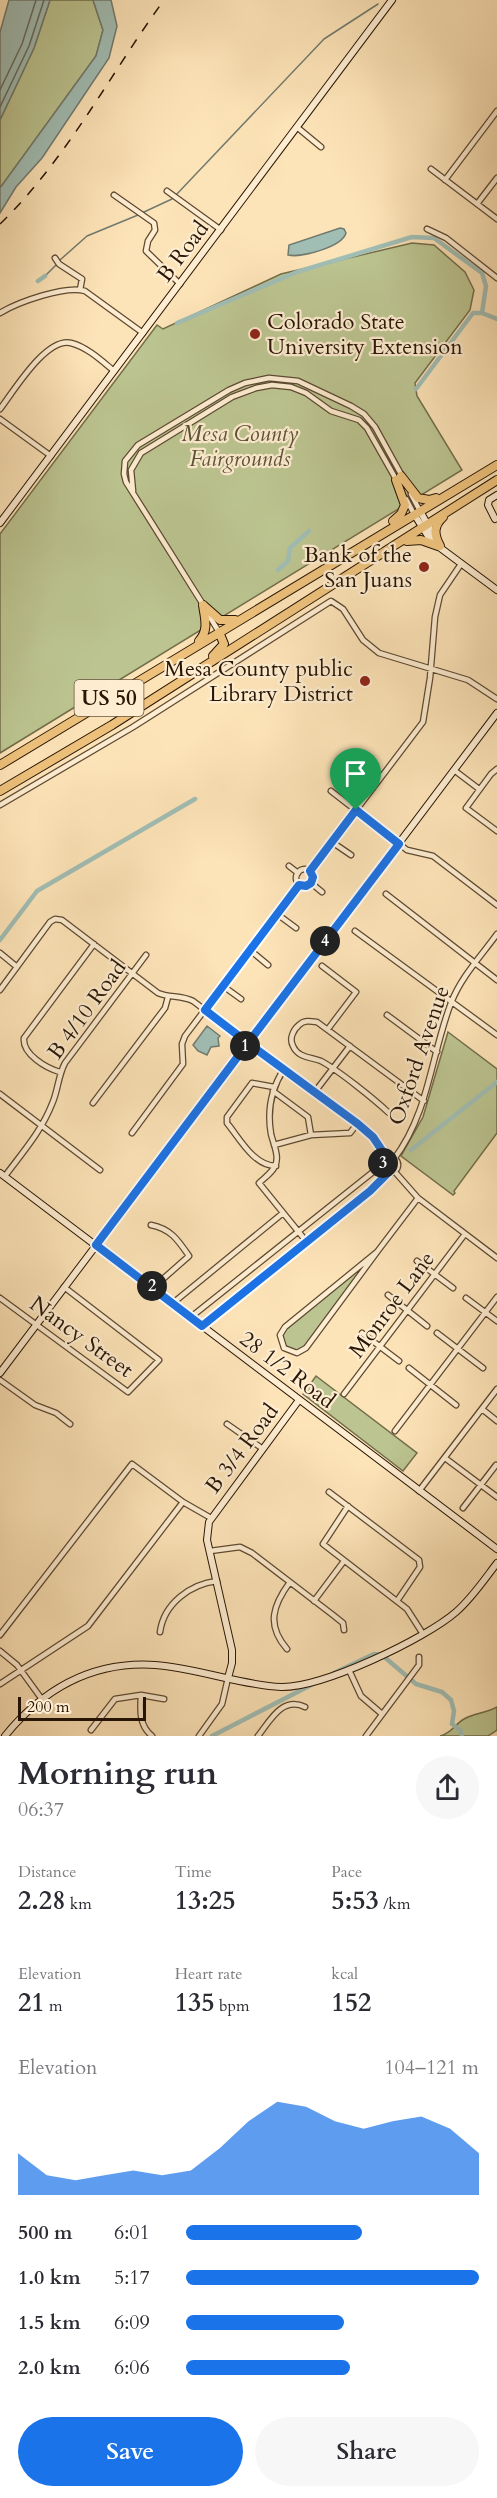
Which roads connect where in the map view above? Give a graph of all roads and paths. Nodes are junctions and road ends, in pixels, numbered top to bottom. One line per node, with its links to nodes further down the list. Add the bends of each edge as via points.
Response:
1 (389, 1): 3 (street, B Road)
2 (497, 111): 7 (street)
3 (298, 128): 4 (street); 13 (street, B Road)
4 (321, 147)
5 (430, 169): 7 (street)
6 (497, 178): 10 (street)
7 (445, 180): 10 (street)
8 (167, 191): 13 (street)
9 (114, 195): 16 (street, via 154,223 146,251)
10 (477, 204): 11 (street)
11 (497, 219)
12 (427, 229): 15 (street, via 446,238)
13 (221, 230): 16 (street, B Road)
14 (55, 258): 17 (street, via 82,279)
15 (497, 278)
16 (180, 284): 19 (street, B Road)
17 (80, 290): 18 (street, via 69,289); 19 (street)
18 (0, 313)
19 (142, 333): 20 (street, B Road)
20 (114, 371): 21 (street, via 73,343 60,342 46,350); 23 (street, B Road)
21 (0, 409)
22 (0, 419): 23 (street)
23 (51, 456): 31 (street, B Road)
24 (497, 465): 25 (highway, via 429,500 415,496); 29 (highway, US 50)
25 (399, 478): 27 (street, via 359,420 332,411 306,393 272,385 232,397 141,453 131,470); 27 (street, via 375,427 364,414 298,381 269,378 229,390 138,446 127,456 124,468 126,482); 29 (street); 35 (highway, via 403,512)
26 (497, 480): 32 (highway, US 50); 34 (highway, via 439,521 435,534)
27 (133, 491): 38 (street)
28 (497, 495): 30 (street, via 488,505)
29 (417, 514): 32 (street); 33 (highway, via 412,529); 35 (highway, US 50)
30 (495, 519)
31 (0, 523)
32 (425, 526): 33 (highway, US 50); 34 (street)
33 (400, 542): 34 (highway, via 418,539); 43 (highway, US 50)
34 (441, 548): 36 (street)
35 (337, 561): 39 (highway, US 50)
36 (461, 564): 37 (street); 42 (street, via 440,595)
37 (497, 590)
38 (203, 605): 39 (highway, via 220,620); 40 (street); 41 (highway, via 205,633)
39 (239, 620): 40 (highway, US 50)
40 (219, 632): 41 (highway, US 50); 43 (highway, via 224,641 222,647)
41 (189, 650): 46 (highway, US 50)
42 (430, 669): 44 (street, via 468,680); 52 (street, via 379,653 363,640 343,609 331,601 114,739); 53 (street, via 423,722)
43 (195, 672): 50 (highway, US 50)
44 (497, 699)
45 (497, 713): 47 (street)
46 (0, 765)
47 (454, 770): 49 (street); 56 (street)
48 (497, 770): 49 (street)
49 (479, 789): 54 (street, via 466,808)
50 (0, 791)
51 (331, 791): 53 (street)
52 (0, 805)
53 (356, 810): 55 (street); 56 (street)
54 (497, 831)
55 (332, 842): 57 (street); 59 (street)
56 (399, 844): 65 (street, via 415,853 433,856); 89 (street)
57 (351, 855)
58 (289, 866): 60 (street)
59 (310, 871): 60 (street); 61 (street)
60 (298, 873): 62 (street)
61 (311, 883): 62 (street); 63 (street)
62 (299, 885): 66 (street)
63 (322, 891)
64 (386, 894): 74 (street)
65 (497, 905)
66 (277, 914): 67 (street); 71 (street)
67 (296, 928)
68 (355, 931): 84 (street)
69 (497, 934): 74 (street, Oxford Avenue)
70 (94, 944): 77 (street, via 55,919); 78 (street); 94 (street, via 24,1038 29,1053)
71 (250, 950): 75 (street); 80 (street)
72 (0, 954): 77 (street)
73 (146, 955): 78 (street, B 4/10 Road)
74 (475, 963): 79 (street); 84 (street, Oxford Avenue)
75 (268, 964)
76 (322, 966): 87 (street, via 356,992)
77 (17, 967): 81 (street)
78 (132, 973): 82 (street); 94 (street, B 4/10 Road)
79 (497, 980)
80 (223, 986): 83 (street); 85 (street)
81 (0, 990)
82 (168, 996): 85 (street, via 185,997); 99 (street, via 165,1008)
83 (242, 999)
84 (451, 1003): 88 (street); 91 (street, Oxford Avenue)
85 (205, 1010): 89 (street); 103 (street, via 185,1036 183,1064)
86 (387, 1015): 91 (street)
87 (328, 1029): 90 (street); 93 (street, via 317,1022 298,1025 291,1043 305,1057)
88 (497, 1035)
89 (248, 1043): 92 (street); 120 (street)
90 (350, 1046): 93 (street); 98 (street)
91 (438, 1053): 98 (street, Oxford Avenue)
92 (284, 1069): 95 (street); 96 (street)
93 (332, 1069): 96 (street); 100 (street)
94 (60, 1072): 102 (street, B 4/10 Road)
95 (273, 1089): 104 (street, via 308,1118); 105 (street, via 270,1121); 108 (street, via 252,1083 227,1117 227,1123 258,1161)
96 (314, 1093): 101 (street)
97 (0, 1094): 102 (street)
98 (424, 1101): 107 (street, Oxford Avenue, via 414,1127)
99 (93, 1103)
100 (389, 1113)
101 (358, 1124): 104 (street, via 350,1133); 106 (street)
102 (42, 1127): 110 (street); 113 (street, B 4/10 Road)
103 (132, 1133)
104 (311, 1135): 105 (street)
105 (274, 1145): 108 (street)
106 (387, 1158): 107 (street); 109 (street)
107 (394, 1159): 111 (street, via 398,1164)
108 (276, 1166): 115 (street, via 259,1183)
109 (382, 1167): 112 (street); 117 (street)
110 (100, 1170)
111 (394, 1172): 112 (street); 114 (street)
112 (388, 1173): 119 (street)
113 (2, 1175): 120 (street, 28 1/2 Road)
114 (418, 1198): 118 (street); 121 (street)
115 (283, 1213): 117 (street); 132 (street)
116 (151, 1225): 127 (street, via 165,1228 177,1237 189,1256)
117 (298, 1232): 119 (street); 135 (street)
118 (465, 1234): 122 (street); 124 (street, Monroe Lane)
119 (306, 1241): 138 (street)
120 (96, 1245): 125 (street); 127 (street, 28 1/2 Road)
121 (377, 1252): 121 (street, via 285,1327 280,1335 284,1348 297,1353 306,1348)
122 (497, 1258)
123 (417, 1261): 124 (street)
124 (435, 1274): 126 (street); 133 (street, Monroe Lane)
125 (64, 1287): 137 (street); 137 (street, Nancy Street, via 159,1360 132,1389 124,1391)
126 (453, 1288)
127 (155, 1289): 132 (street, 28 1/2 Road)
128 (388, 1295): 133 (street)
129 (497, 1297): 134 (street)
130 (0, 1298): 137 (street, Nancy Street)
131 (466, 1298): 134 (street)
132 (173, 1303): 135 (street, 28 1/2 Road)
133 (407, 1311): 139 (street); 142 (street, Monroe Lane)
134 (485, 1312): 136 (street); 143 (street)
135 (191, 1317): 138 (street, 28 1/2 Road)
136 (497, 1322)
137 (36, 1325): 147 (street)
138 (202, 1326): 152 (street, 28 1/2 Road)
139 (427, 1326)
140 (362, 1333): 142 (street)
141 (437, 1334): 143 (street)
142 (380, 1347): 144 (street); 151 (street, Monroe Lane)
143 (458, 1349): 146 (street); 149 (street)
144 (399, 1361)
145 (409, 1368): 149 (street)
146 (483, 1368)
147 (0, 1373)
148 (0, 1380): 156 (street, via 35,1406 56,1413)
149 (430, 1385): 153 (street); 158 (street)
150 (497, 1389): 154 (street)
151 (344, 1394)
152 (299, 1400): 159 (street, B 3/4 Road); 163 (street, 28 1/2 Road)
153 (456, 1405)
154 (482, 1409): 155 (street); 160 (street)
155 (497, 1421)
156 (70, 1424)
157 (227, 1424): 159 (street)
158 (395, 1431)
159 (263, 1449): 169 (street, B 3/4 Road)
160 (445, 1458): 162 (street); 163 (street)
161 (496, 1465): 162 (street)
162 (481, 1485): 165 (street); 168 (street)
163 (419, 1491): 170 (street, 28 1/2 Road)
164 (329, 1492): 167 (street)
165 (497, 1497)
166 (183, 1502): 169 (street); 181 (street, via 132,1464); 185 (street, via 88,1626)
167 (348, 1506): 172 (street, via 323,1544); 177 (street, via 420,1563)
168 (463, 1508)
169 (211, 1518): 171 (street, via 207,1528)
170 (497, 1549)
171 (210, 1551): 174 (street); 175 (street, via 240,1547)
172 (344, 1561): 176 (street); 177 (street)
173 (497, 1563): 180 (street, via 462,1607)
174 (217, 1581): 179 (street, via 187,1590 166,1616); 187 (street, via 232,1650)
175 (290, 1582): 176 (street); 182 (street, via 277,1599 273,1613 280,1641)
176 (314, 1601): 178 (street, via 343,1623)
177 (397, 1601): 180 (street, via 412,1614)
178 (344, 1630)
179 (160, 1632)
180 (423, 1634): 186 (street)
181 (0, 1635)
182 (287, 1649)
183 (0, 1652): 185 (street)
184 (419, 1657): 193 (street, via 419,1665)
185 (21, 1670): 188 (street); 190 (street)
186 (349, 1670): 187 (street, via 284,1687); 193 (street, via 361,1696)
187 (228, 1678): 190 (street, via 155,1665 111,1667 84,1675); 197 (street, via 222,1704)
188 (0, 1684)
189 (141, 1695): 191 (street); 194 (street, via 116,1700); 196 (street, via 141,1721)
190 (41, 1698): 195 (street)
191 (164, 1699)
192 (305, 1707): 198 (street, via 295,1704 281,1708)
193 (382, 1714): 199 (street)
194 (91, 1730)
195 (5, 1736)
196 (152, 1736)
197 (199, 1736)
198 (258, 1736)
199 (366, 1736)

